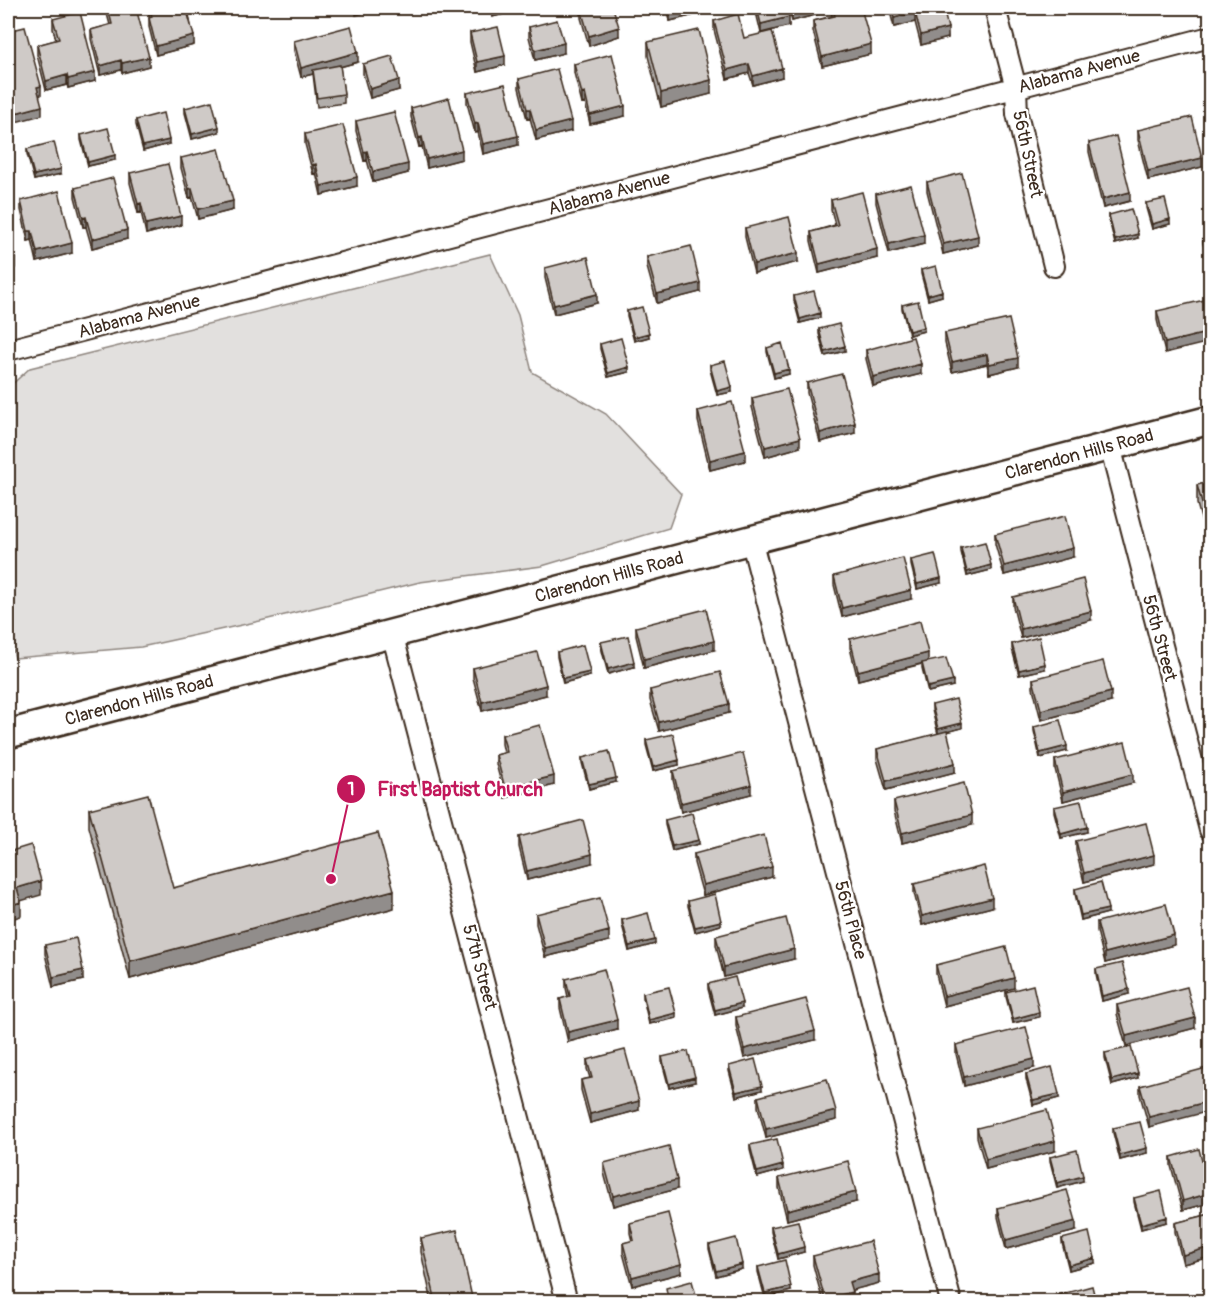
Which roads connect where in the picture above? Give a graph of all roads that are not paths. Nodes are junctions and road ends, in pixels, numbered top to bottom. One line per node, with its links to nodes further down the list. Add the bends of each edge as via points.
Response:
1 (995, 8): 3 (street, 56th Street)
2 (1210, 37): 3 (street, Alabama Avenue)
3 (1016, 88): 4 (street, 56th Street, via 1017,114); 5 (street, Alabama Avenue)
4 (1054, 266)
5 (8, 350)
6 (1210, 420): 7 (street, Clarendon Hills Road)
7 (1110, 446): 8 (street, Clarendon Hills Road); 11 (street, 56th Street)
8 (751, 539): 9 (street, Clarendon Hills Road); 13 (street, 56th Place)
9 (392, 633): 10 (street, Clarendon Hills Road); 12 (street, 57th Street)
10 (8, 734)
11 (1210, 830)
12 (567, 1302)
13 (951, 1302)

